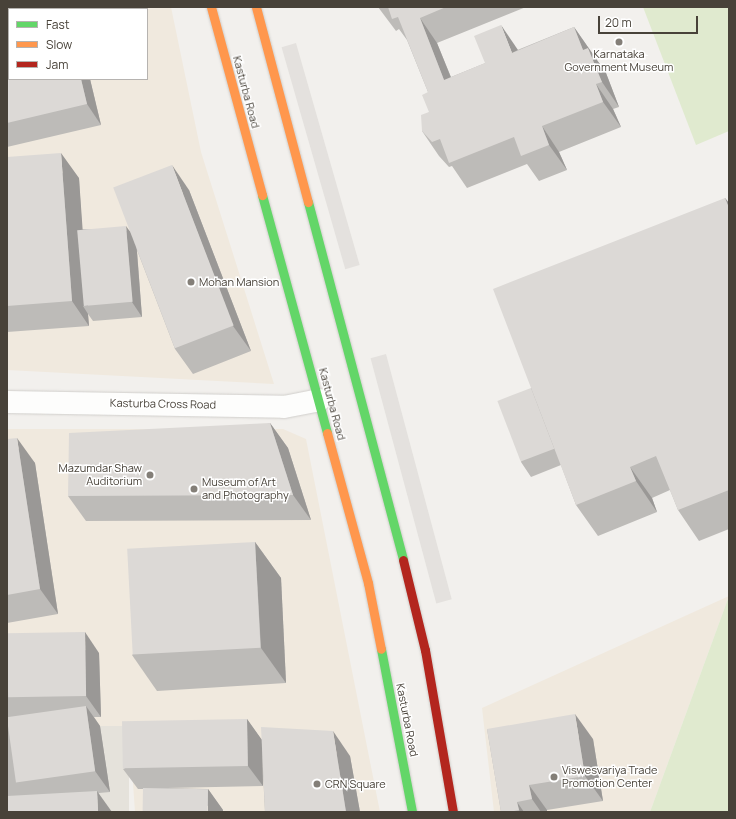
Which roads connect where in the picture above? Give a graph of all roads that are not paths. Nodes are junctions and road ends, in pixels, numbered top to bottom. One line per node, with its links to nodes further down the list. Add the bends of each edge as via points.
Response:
1 (211, 7): 3 (main road, Kasturba Road)
2 (256, 7): 6 (main road, via 409,581 425,650)
3 (319, 400): 4 (street, Kasturba Cross Road, via 284,407); 5 (main road, Kasturba Road, via 368,583)
4 (7, 402)
5 (412, 812)
6 (453, 812)

